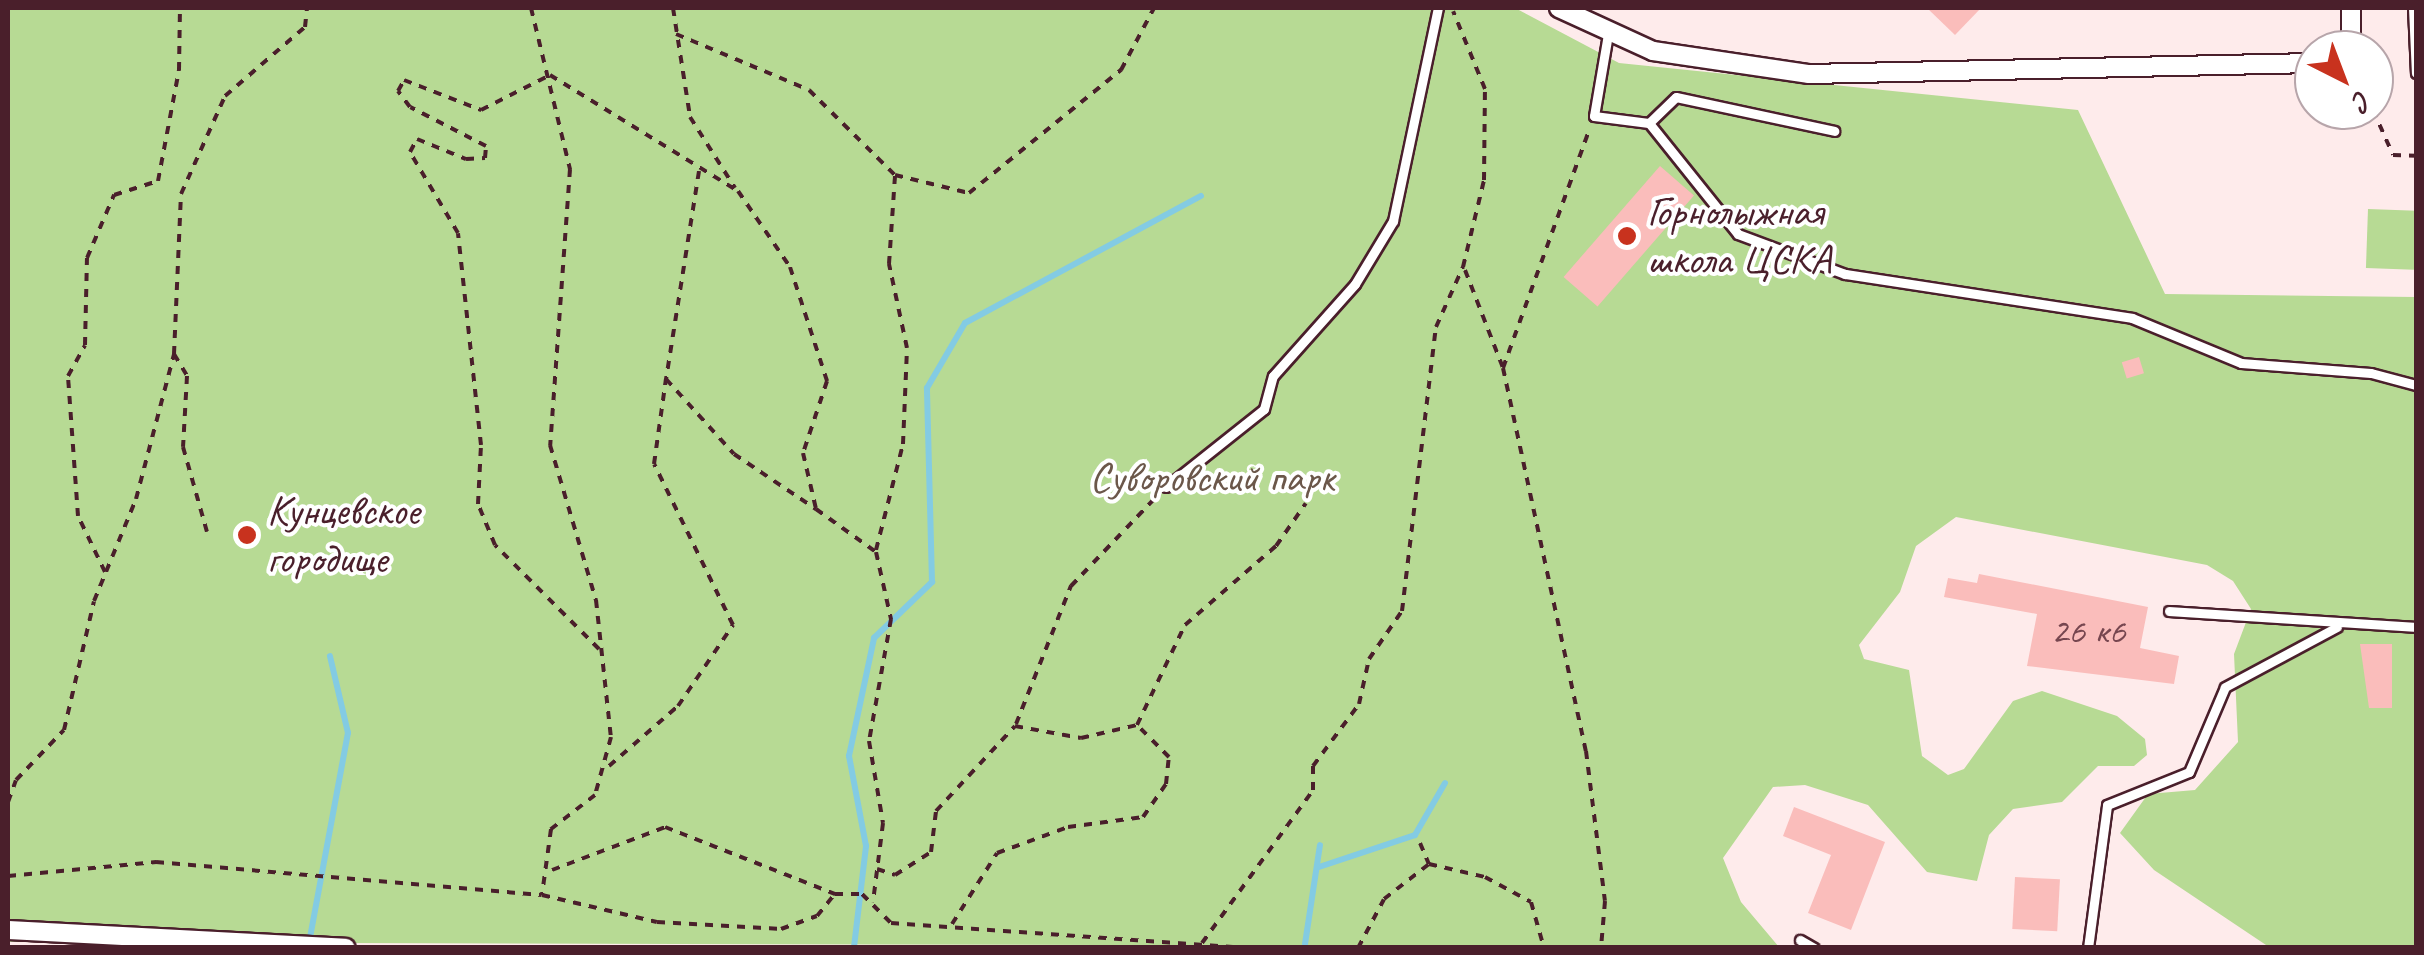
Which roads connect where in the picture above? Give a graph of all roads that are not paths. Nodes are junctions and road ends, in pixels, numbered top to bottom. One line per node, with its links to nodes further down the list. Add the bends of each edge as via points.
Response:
1 (1438, 8): 10 (lane, via 1393,221 1355,284 1273,376 1264,410)
2 (1559, 8): 4 (street)
3 (2413, 8): 6 (lane)
4 (1608, 34): 5 (street, via 1653,50 1809,74); 7 (lane, via 1594,116)
5 (2294, 64)
6 (2416, 73)
7 (1650, 123): 8 (lane, via 1676,97); 9 (lane, via 1738,234 1844,274 2132,318 2240,363)
8 (1834, 131)
9 (2416, 386)
10 (1166, 487)
11 (2169, 611): 12 (lane)
12 (2337, 626): 13 (lane); 18 (lane, via 2225,687 2189,772 2107,805)
13 (2416, 628)
14 (8, 930): 16 (street)
15 (1800, 940): 17 (lane)
16 (346, 948)
17 (1814, 948)
18 (2088, 948)

